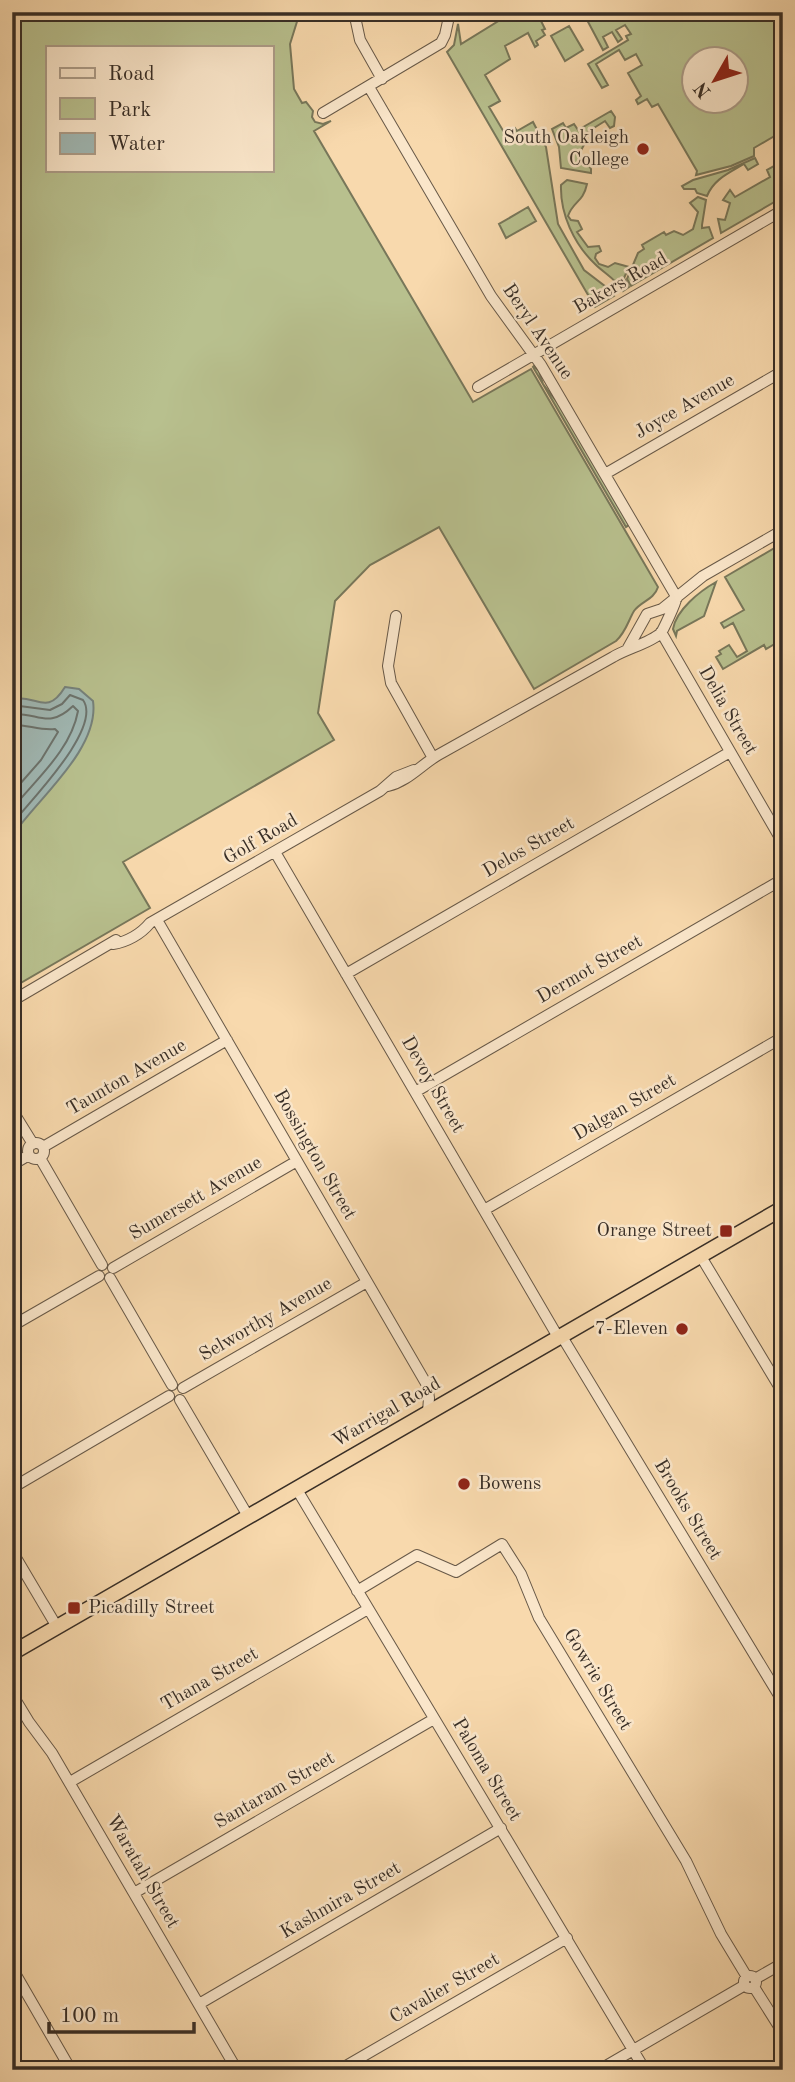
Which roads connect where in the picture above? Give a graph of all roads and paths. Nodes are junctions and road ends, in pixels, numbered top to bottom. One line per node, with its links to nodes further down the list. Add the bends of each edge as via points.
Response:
1 (354, 12): 3 (street, via 360,40)
2 (450, 12): 3 (street, via 441,43)
3 (382, 79): 4 (street)
4 (369, 86): 5 (street); 7 (street, Beryl Avenue, via 491,296)
5 (323, 113)
6 (783, 210): 7 (street, Bakers Road)
7 (534, 355): 9 (street, Bakers Road); 10 (street, Beryl Avenue)
8 (783, 371): 10 (street, Joyce Avenue)
9 (478, 387)
10 (605, 474): 12 (street, Beryl Avenue)
11 (783, 530): 12 (street, via 703,576)
12 (677, 598): 13 (street); 16 (street)
13 (654, 612): 15 (street, via 644,616); 16 (street, via 661,614)
14 (396, 616): 19 (street, via 388,666 391,683)
15 (642, 623): 16 (street, via 646,634); 17 (street, Golf Road)
16 (660, 630): 17 (street, Golf Road); 18 (street, Delia Street)
17 (627, 648): 19 (street, Golf Road)
18 (730, 752): 20 (street, Delia Street); 24 (street, Delos Street)
19 (433, 758): 21 (street, Golf Road)
20 (783, 844)
21 (275, 852): 23 (street, Golf Road); 24 (street, Devoy Street)
22 (783, 879): 28 (street, Dermot Street)
23 (154, 921): 25 (street, Golf Road); 27 (street, Bossington Street)
24 (346, 974): 28 (street, Devoy Street)
25 (12, 1001)
26 (783, 1037): 36 (street, Dalgan Street)
27 (227, 1040): 30 (street, Taunton Avenue); 33 (street, Bossington Street)
28 (415, 1092): 36 (street, Devoy Street)
29 (12, 1110): 30 (street)
30 (38, 1145): 31 (street, via 29,1148); 32 (street, via 44,1153)
31 (29, 1155): 32 (street); 34 (street)
32 (40, 1158): 38 (street)
33 (297, 1161): 38 (street, Sumersett Avenue); 39 (street, Bossington Street)
34 (12, 1165)
35 (783, 1208): 37 (highway, Warrigal Road)
36 (484, 1210): 41 (street, Devoy Street)
37 (700, 1255): 41 (highway, Warrigal Road); 43 (street)
38 (106, 1272): 40 (street, Sumersett Avenue); 42 (street)
39 (367, 1282): 42 (street, Selworthy Avenue); 46 (street, Bossington Street, via 427,1385)
40 (12, 1326)
41 (559, 1336): 46 (highway, Warrigal Road); 56 (street, Brooks Street)
42 (178, 1387): 44 (street, via 169,1389); 45 (street, via 184,1393)
43 (783, 1393)
44 (169, 1396): 45 (street); 47 (street)
45 (180, 1400): 49 (street)
46 (428, 1412): 48 (highway, Warrigal Road)
47 (12, 1488)
48 (296, 1488): 49 (highway, Warrigal Road); 51 (street, Paloma Street)
49 (248, 1516): 53 (highway, Warrigal Road)
50 (12, 1551): 53 (street)
51 (357, 1591): 52 (street, Paloma Street); 64 (street, Gowrie Street, via 417,1555 456,1572 502,1544 521,1574 539,1618 686,1861)
52 (368, 1609): 57 (street, Paloma Street); 58 (street, Thana Street)
53 (57, 1627): 54 (highway, Warrigal Road)
54 (12, 1653)
55 (12, 1694): 58 (street, Waratah Street)
56 (783, 1702)
57 (434, 1719): 59 (street, Paloma Street); 60 (street, Santaram Street)
58 (70, 1782): 60 (street, Waratah Street)
59 (501, 1828): 61 (street, Paloma Street); 65 (street, Kashmira Street)
60 (134, 1892): 65 (street, Waratah Street)
61 (568, 1938): 67 (street, Paloma Street); 70 (street, Cavalier Street)
62 (783, 1963): 64 (street)
63 (12, 1968): 68 (street)
64 (750, 1982): 66 (street, Gowrie Street); 67 (street)
65 (199, 2004): 69 (street, Waratah Street)
66 (783, 2033)
67 (634, 2050): 71 (street); 72 (street, Paloma Street)
68 (71, 2070)
69 (237, 2070)
70 (340, 2070)
71 (599, 2070)
72 (645, 2070)

